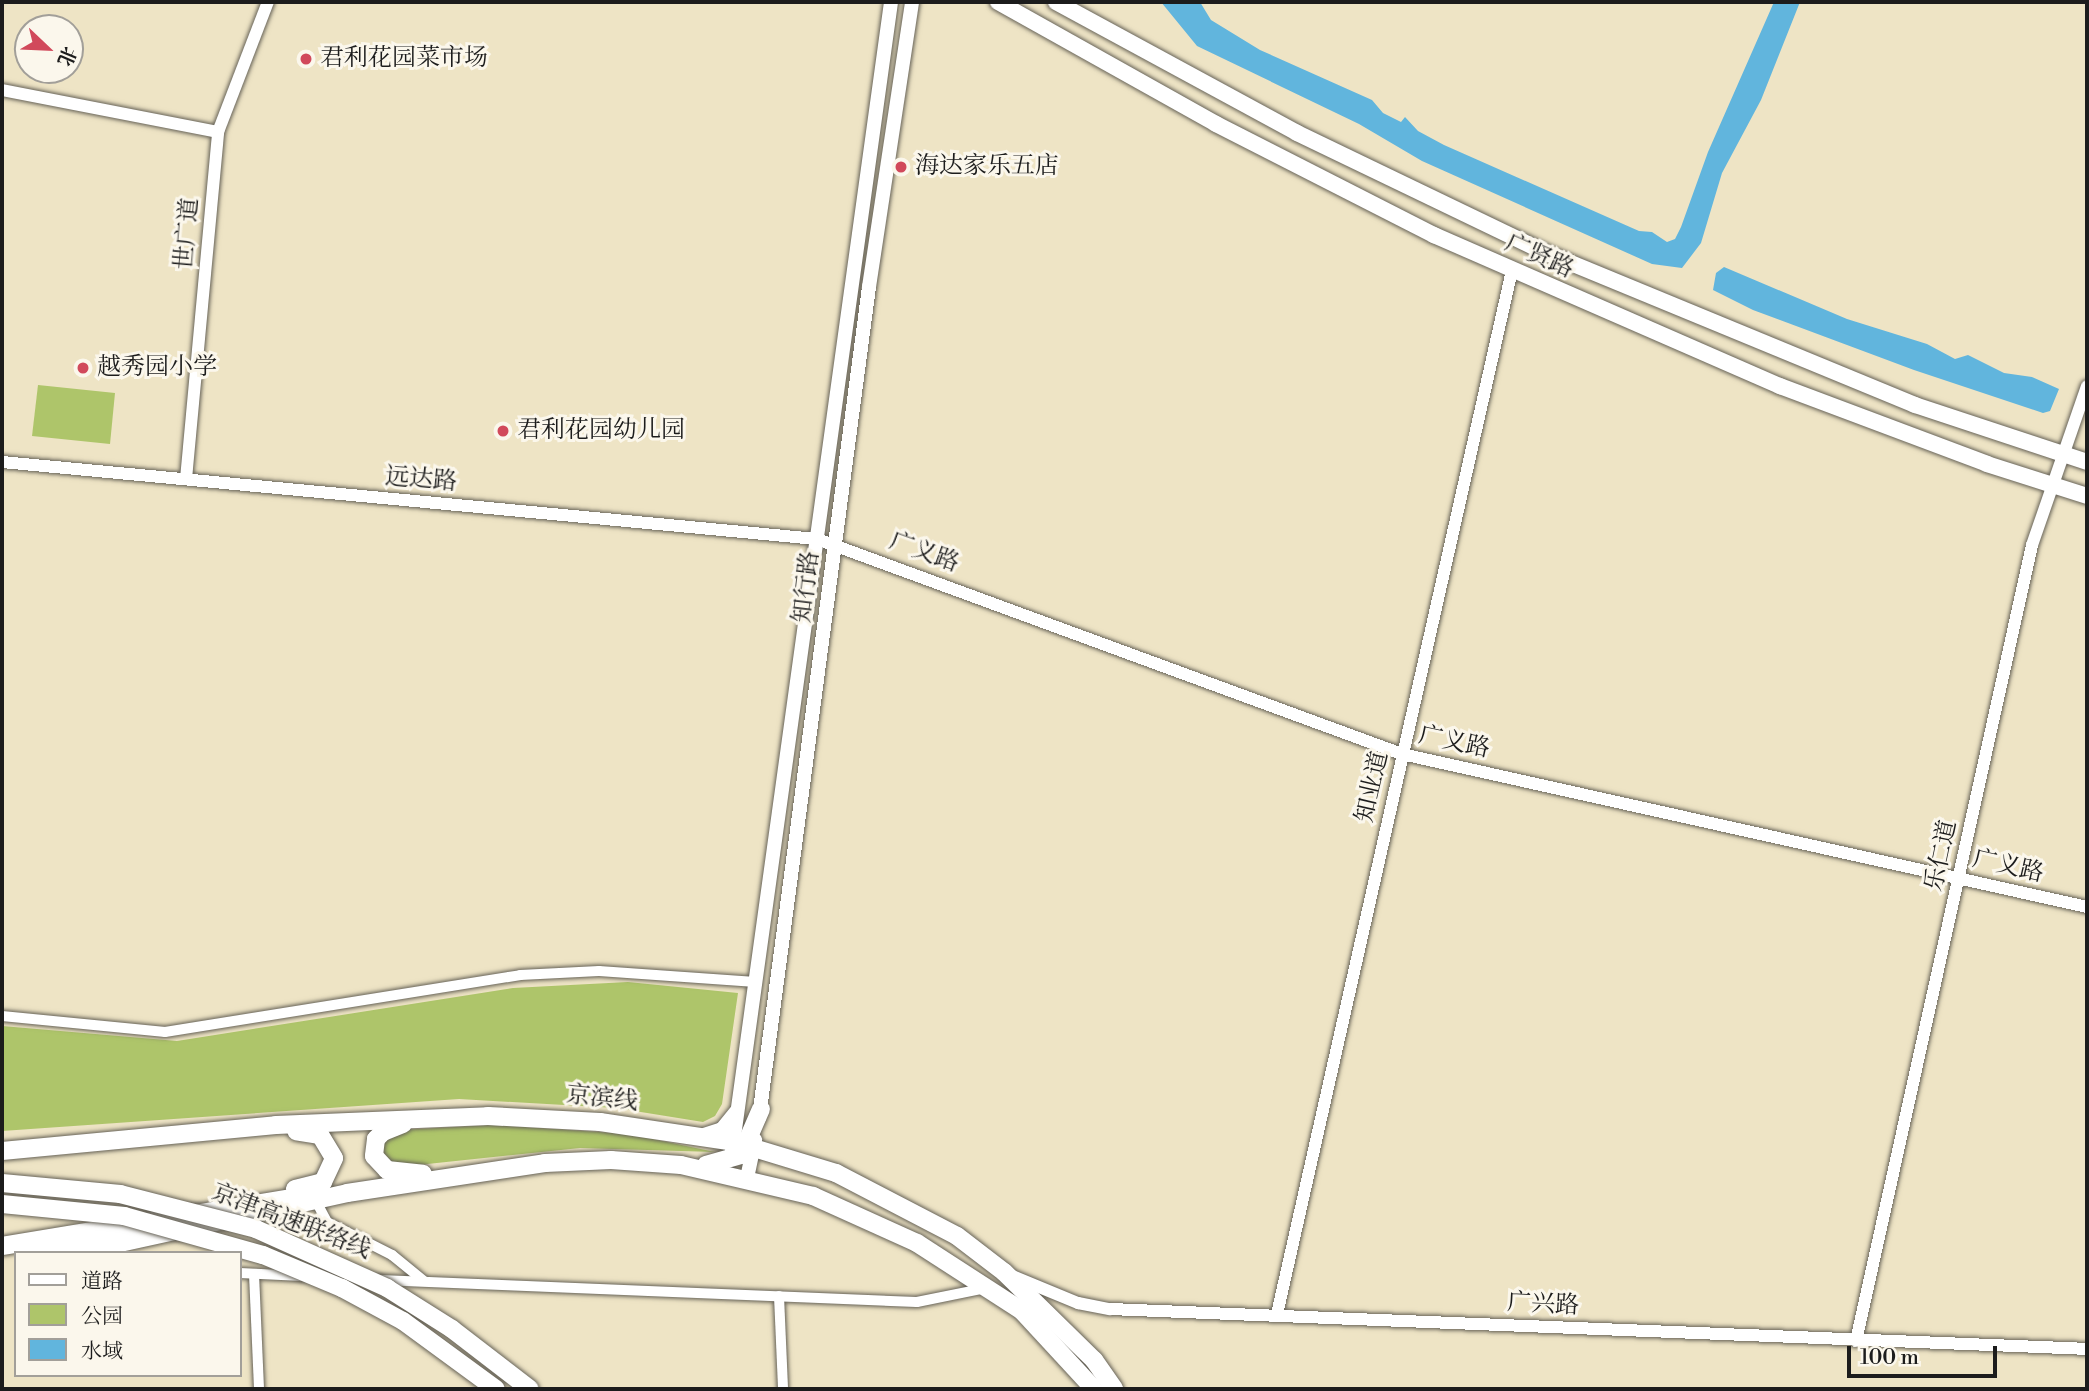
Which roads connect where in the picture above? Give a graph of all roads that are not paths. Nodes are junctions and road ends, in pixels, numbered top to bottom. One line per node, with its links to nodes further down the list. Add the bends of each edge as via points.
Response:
1 (268, 2): 7 (street, 世广道)
2 (891, 2): 16 (main road, 知行路)
3 (912, 2): 17 (main road, 知行路)
4 (998, 2): 8 (main road, 广贤路, via 1314,176)
5 (1056, 2): 10 (main road, 广贤路, via 1285,127 1494,230 1828,370)
6 (2, 90): 7 (street)
7 (218, 132): 13 (street, 世广道)
8 (1512, 270): 14 (main road, 广贤路, via 1768,381); 18 (street, 知业道)
9 (2087, 386): 10 (street, 乐仁道)
10 (2060, 454): 12 (main road, 广贤路); 14 (street, 乐仁道)
11 (2, 462): 13 (street, 远达路)
12 (2087, 462)
13 (186, 479): 16 (street, 远达路)
14 (2050, 485): 15 (main road, 广贤路); 19 (street, 乐仁道, via 2032,545)
15 (2087, 496)
16 (817, 539): 17 (street, 远达路); 21 (main road, 知行路)
17 (835, 543): 18 (street, 广义路); 24 (main road, 知行路)
18 (1402, 754): 19 (street, 广义路); 46 (street, 知业道)
19 (1959, 878): 20 (street, 广义路); 47 (street, 乐仁道)
20 (2087, 907)
21 (756, 982): 22 (street, via 635,972 520,975 165,1032); 23 (main road, 知行路)
22 (2, 1016)
23 (740, 1104): 27 (main road, via 722,1129); 28 (main road, 知行路)
24 (761, 1109): 28 (highway)
25 (476, 1116): 26 (highway, 京滨线); 27 (highway, 京滨线, via 600,1122); 31 (highway, via 391,1126 374,1147 379,1164 396,1173)
26 (224, 1130): 29 (highway, 京滨线); 37 (highway, via 310,1132 326,1140 334,1158 323,1182)
27 (701, 1136): 28 (highway, 京滨线)
28 (746, 1145): 30 (highway); 32 (main road, 知行路); 40 (highway, 京滨线, via 836,1173 898,1202 957,1236)
29 (2, 1151)
30 (729, 1168): 31 (highway, via 579,1160); 32 (highway)
31 (464, 1175): 34 (highway)
32 (747, 1178): 44 (highway, via 813,1196 871,1219)
33 (2, 1183): 51 (highway, 京津高速联络线, bridge, via 120,1194 256,1229 387,1287 452,1329)
34 (347, 1193): 36 (highway); 37 (highway)
35 (2, 1203): 50 (highway, 京津高速联络线, bridge, via 124,1216 263,1255 342,1288 402,1321)
36 (317, 1203): 39 (highway, via 120,1243); 43 (street, via 327,1222 392,1255)
37 (238, 1205): 38 (highway)
38 (2, 1246)
39 (50, 1251)
40 (1003, 1272): 44 (highway); 46 (street, 广兴路, via 1078,1303 1110,1309); 54 (highway, 京滨线, via 1094,1360)
41 (242, 1273): 42 (street)
42 (254, 1274): 43 (street); 49 (street)
43 (424, 1282): 45 (street)
44 (990, 1287): 45 (street, via 917,1302); 53 (highway, via 1043,1331)
45 (779, 1296): 52 (street)
46 (1277, 1314): 47 (street, 广兴路)
47 (1856, 1341): 48 (street, 广兴路)
48 (2087, 1349)
49 (259, 1389)
50 (496, 1389)
51 (530, 1389)
52 (783, 1389)
53 (1094, 1389)
54 (1114, 1389)

